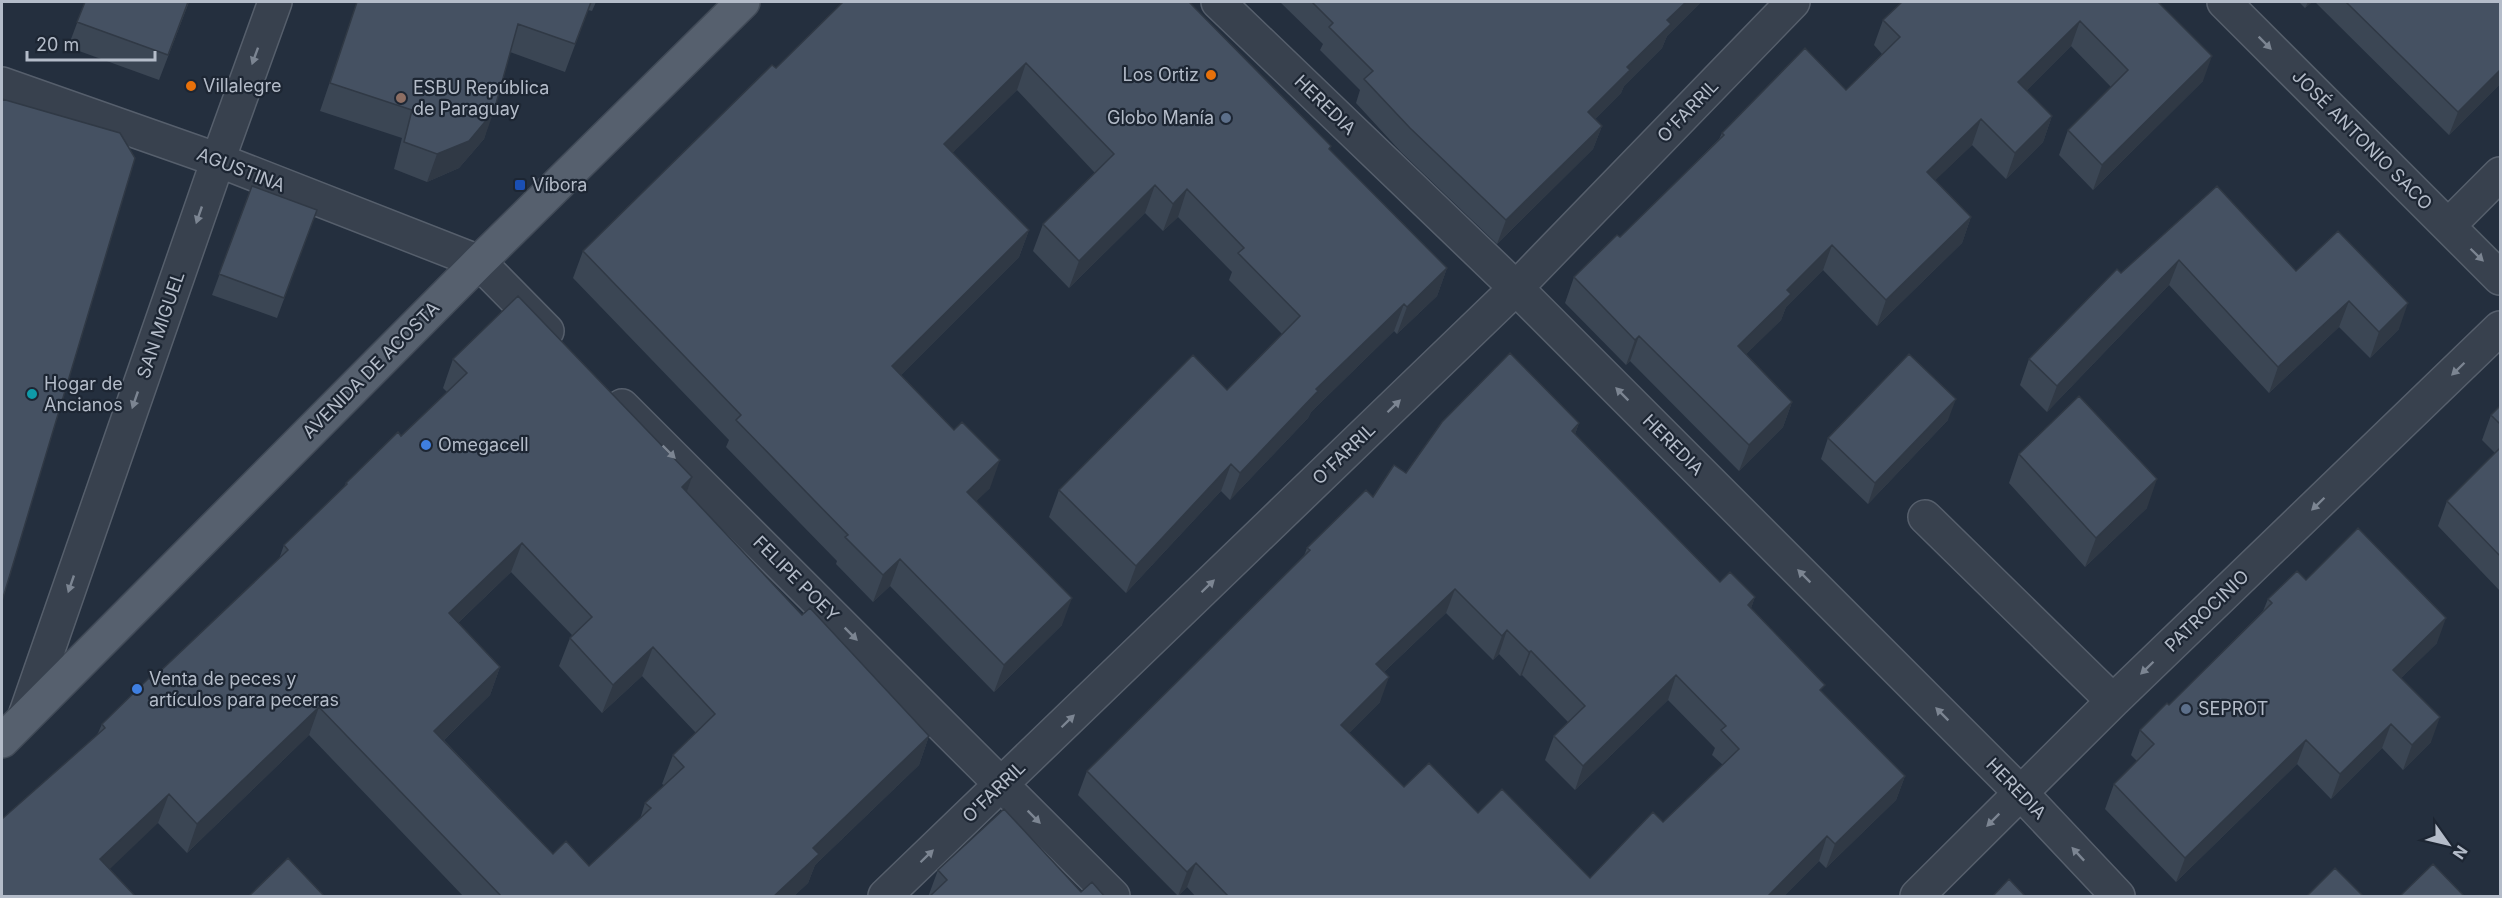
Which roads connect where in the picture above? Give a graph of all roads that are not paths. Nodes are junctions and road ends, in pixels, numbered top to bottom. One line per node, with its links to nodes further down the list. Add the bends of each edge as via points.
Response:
1 (275, 2): 7 (street, SAN MIGUEL, one-way to 7)
2 (743, 2): 10 (main road, AVENIDA DE ACOSTA)
3 (1218, 2): 12 (street, HEREDIA)
4 (1793, 2): 12 (street, O'FARRIL)
5 (2224, 2): 9 (street, JOSÉ ANTONIO SACO, one-way to 9)
6 (2, 84): 7 (street, AGUSTINA)
7 (218, 160): 10 (street, AGUSTINA); 18 (street, SAN MIGUEL, one-way to 18)
8 (2500, 174): 9 (street)
9 (2448, 226): 11 (street, JOSÉ ANTONIO SACO, one-way to 11)
10 (479, 262): 14 (street); 18 (main road, AVENIDA DE ACOSTA)
11 (2500, 278)
12 (1516, 288): 20 (street, O'FARRIL, one-way to 12); 21 (street, HEREDIA, one-way to 12)
13 (2500, 328): 17 (street, PATROCINIO, one-way to 17)
14 (566, 350)
15 (600, 383): 20 (street, FELIPE POEY, one-way to 20)
16 (1925, 517): 17 (street)
17 (2113, 701): 21 (street, PATROCINIO)
18 (25, 716): 19 (main road, AVENIDA DE ACOSTA)
19 (2, 741)
20 (1002, 785): 22 (street, O'FARRIL, one-way to 20); 23 (street, FELIPE POEY, one-way to 23)
21 (2020, 792): 24 (street, PATROCINIO, one-way to 24); 25 (street, HEREDIA, one-way to 21)
22 (885, 897)
23 (1113, 897)
24 (1917, 897)
25 (2118, 897)

